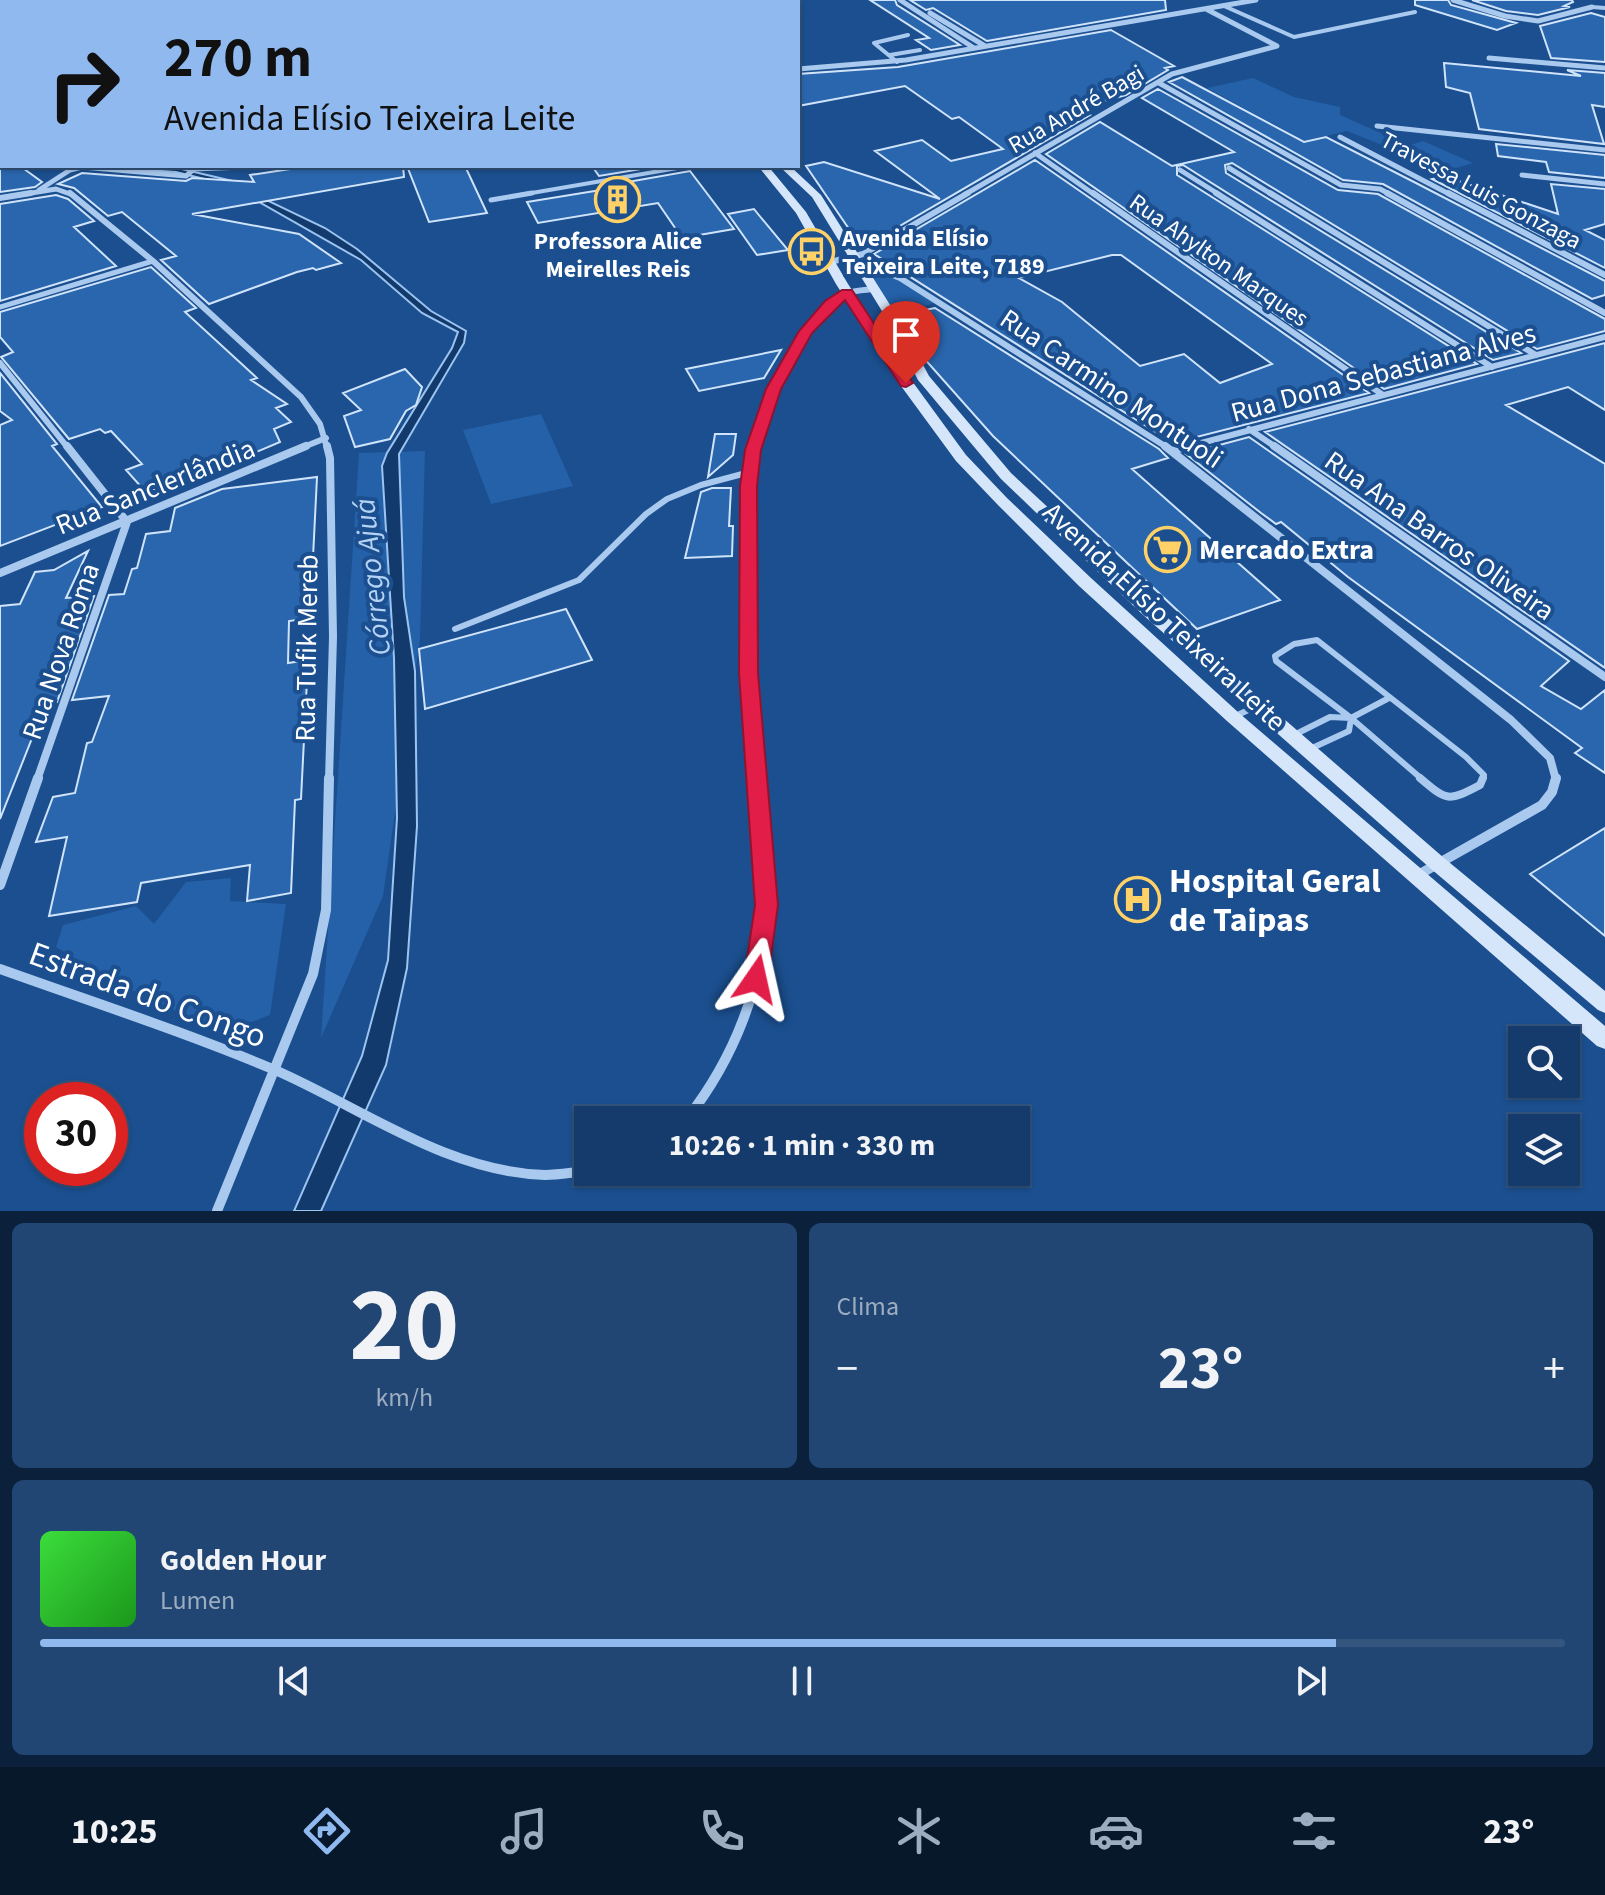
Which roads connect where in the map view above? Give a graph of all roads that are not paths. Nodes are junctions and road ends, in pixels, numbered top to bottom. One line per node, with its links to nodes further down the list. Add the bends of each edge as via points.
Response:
1 (900, 0): 14 (street)
2 (909, 0): 13 (street)
3 (1256, 0): 7 (street)
4 (1453, 0): 6 (street)
5 (1486, 0): 6 (street)
6 (1471, 5): 8 (street, via 1538,21)
7 (1224, 6): 10 (street); 11 (lane, via 1294,37)
8 (1592, 7): 9 (lane)
9 (1605, 8)
10 (1206, 9): 13 (street); 21 (street, Rua André Bagi, via 1277,46 1179,71)
11 (1415, 12)
12 (908, 35): 16 (lane, via 874,43)
13 (985, 46): 14 (street)
14 (975, 48): 18 (street)
15 (920, 50): 16 (lane)
16 (890, 55): 18 (lane)
17 (1489, 58): 19 (street)
18 (897, 62): 20 (street)
19 (1605, 68)
20 (800, 69)
21 (1159, 83): 25 (street, Rua André Bagi); 46 (street, via 1341,185 1380,189)
22 (1377, 126): 24 (street)
23 (1340, 137): 42 (street, Travessa Luis Gonzaga)
24 (1605, 150)
25 (1035, 153): 39 (street, Rua André Bagi); 53 (street, Rua Ahylton Marques)
26 (78, 168): 36 (street)
27 (93, 168): 28 (street, via 186,176 194,169)
28 (250, 168)
29 (677, 168): 38 (lane)
30 (765, 168): 41 (main road, Avenida Elísio Teixeira Leite, via 801,212)
31 (786, 168): 39 (main road, Avenida Elísio Teixeira Leite, via 816,195)
32 (1229, 168): 48 (street)
33 (1180, 170): 50 (street)
34 (1522, 175): 35 (street)
35 (1605, 184)
36 (36, 192): 37 (street); 40 (street, Rua Tufik Mereb, via 68,191)
37 (0, 198)
38 (491, 200)
39 (854, 259): 41 (street, Rua André Bagi); 43 (main road, Avenida Elísio Teixeira Leite); 56 (street, Rua Carmino Montuoli, via 900,278)
40 (153, 261): 45 (lane); 55 (street, Rua Tufik Mereb, via 301,397)
41 (830, 262): 44 (main road, Avenida Elísio Teixeira Leite)
42 (1605, 275)
43 (873, 289): 44 (street); 51 (main road, Avenida Elísio Teixeira Leite)
44 (847, 293): 52 (main road, Avenida Elísio Teixeira Leite); 57 (street, via 806,331 773,389)
45 (0, 307)
46 (1605, 313)
47 (1605, 337): 48 (street, Rua Dona Sebastiana Alves)
48 (1536, 355): 50 (street, Rua Dona Sebastiana Alves)
49 (0, 363): 58 (street)
50 (1492, 367): 53 (street, Rua Dona Sebastiana Alves)
51 (923, 377): 52 (lane); 63 (main road, Avenida Elísio Teixeira Leite, via 1006,476)
52 (906, 383): 64 (main road, Avenida Elísio Teixeira Leite, via 961,458 1002,501)
53 (1383, 395): 54 (street, Rua Dona Sebastiana Alves)
54 (1249, 429): 56 (street, Rua Dona Sebastiana Alves); 61 (street, Rua Ana Barros Oliveira)
55 (326, 438): 58 (street, Rua Sanclerlândia); 74 (street, Rua Tufik Mereb, via 333,637 326,910 313,974)
56 (1172, 451): 68 (street, Rua Carmino Montuoli, via 1548,755 1557,774 1556,787 1542,805)
57 (750, 472): 60 (lane, via 685,489 654,508 579,580); 75 (street, via 748,673 766,905 763,944 741,1031 720,1075)
58 (127, 522): 59 (street, Rua Sanclerlândia); 70 (street, Rua Nova Roma)
59 (0, 573)
60 (455, 629)
61 (1605, 677)
62 (1389, 698): 65 (lane); 65 (lane, via 1317,640 1283,647 1276,661); 65 (lane, via 1478,767 1484,775 1480,785 1455,798 1443,797)
63 (1258, 705): 64 (lane); 66 (main road, Avenida Elísio Teixeira Leite)
64 (1233, 717): 69 (main road, Avenida Elísio Teixeira Leite)
65 (1351, 718): 66 (lane, via 1330,717); 67 (lane, via 1349,731)
66 (1293, 735): 67 (main road, Avenida Elísio Teixeira Leite)
67 (1309, 750): 68 (main road, Avenida Elísio Teixeira Leite)
68 (1437, 863): 69 (street, Rua Carmino Montuoli); 72 (main road, Avenida Elísio Teixeira Leite)
69 (1418, 875): 73 (main road, Avenida Elísio Teixeira Leite)
70 (0, 885)
71 (0, 969): 74 (street, Estrada do Congo)
72 (1605, 1004)
73 (1605, 1039)
74 (276, 1071): 76 (street, Estrada do Congo, via 465,1159 533,1174); 77 (street, Rua Tufik Mereb)
75 (697, 1106)
76 (574, 1172)
77 (217, 1211)

